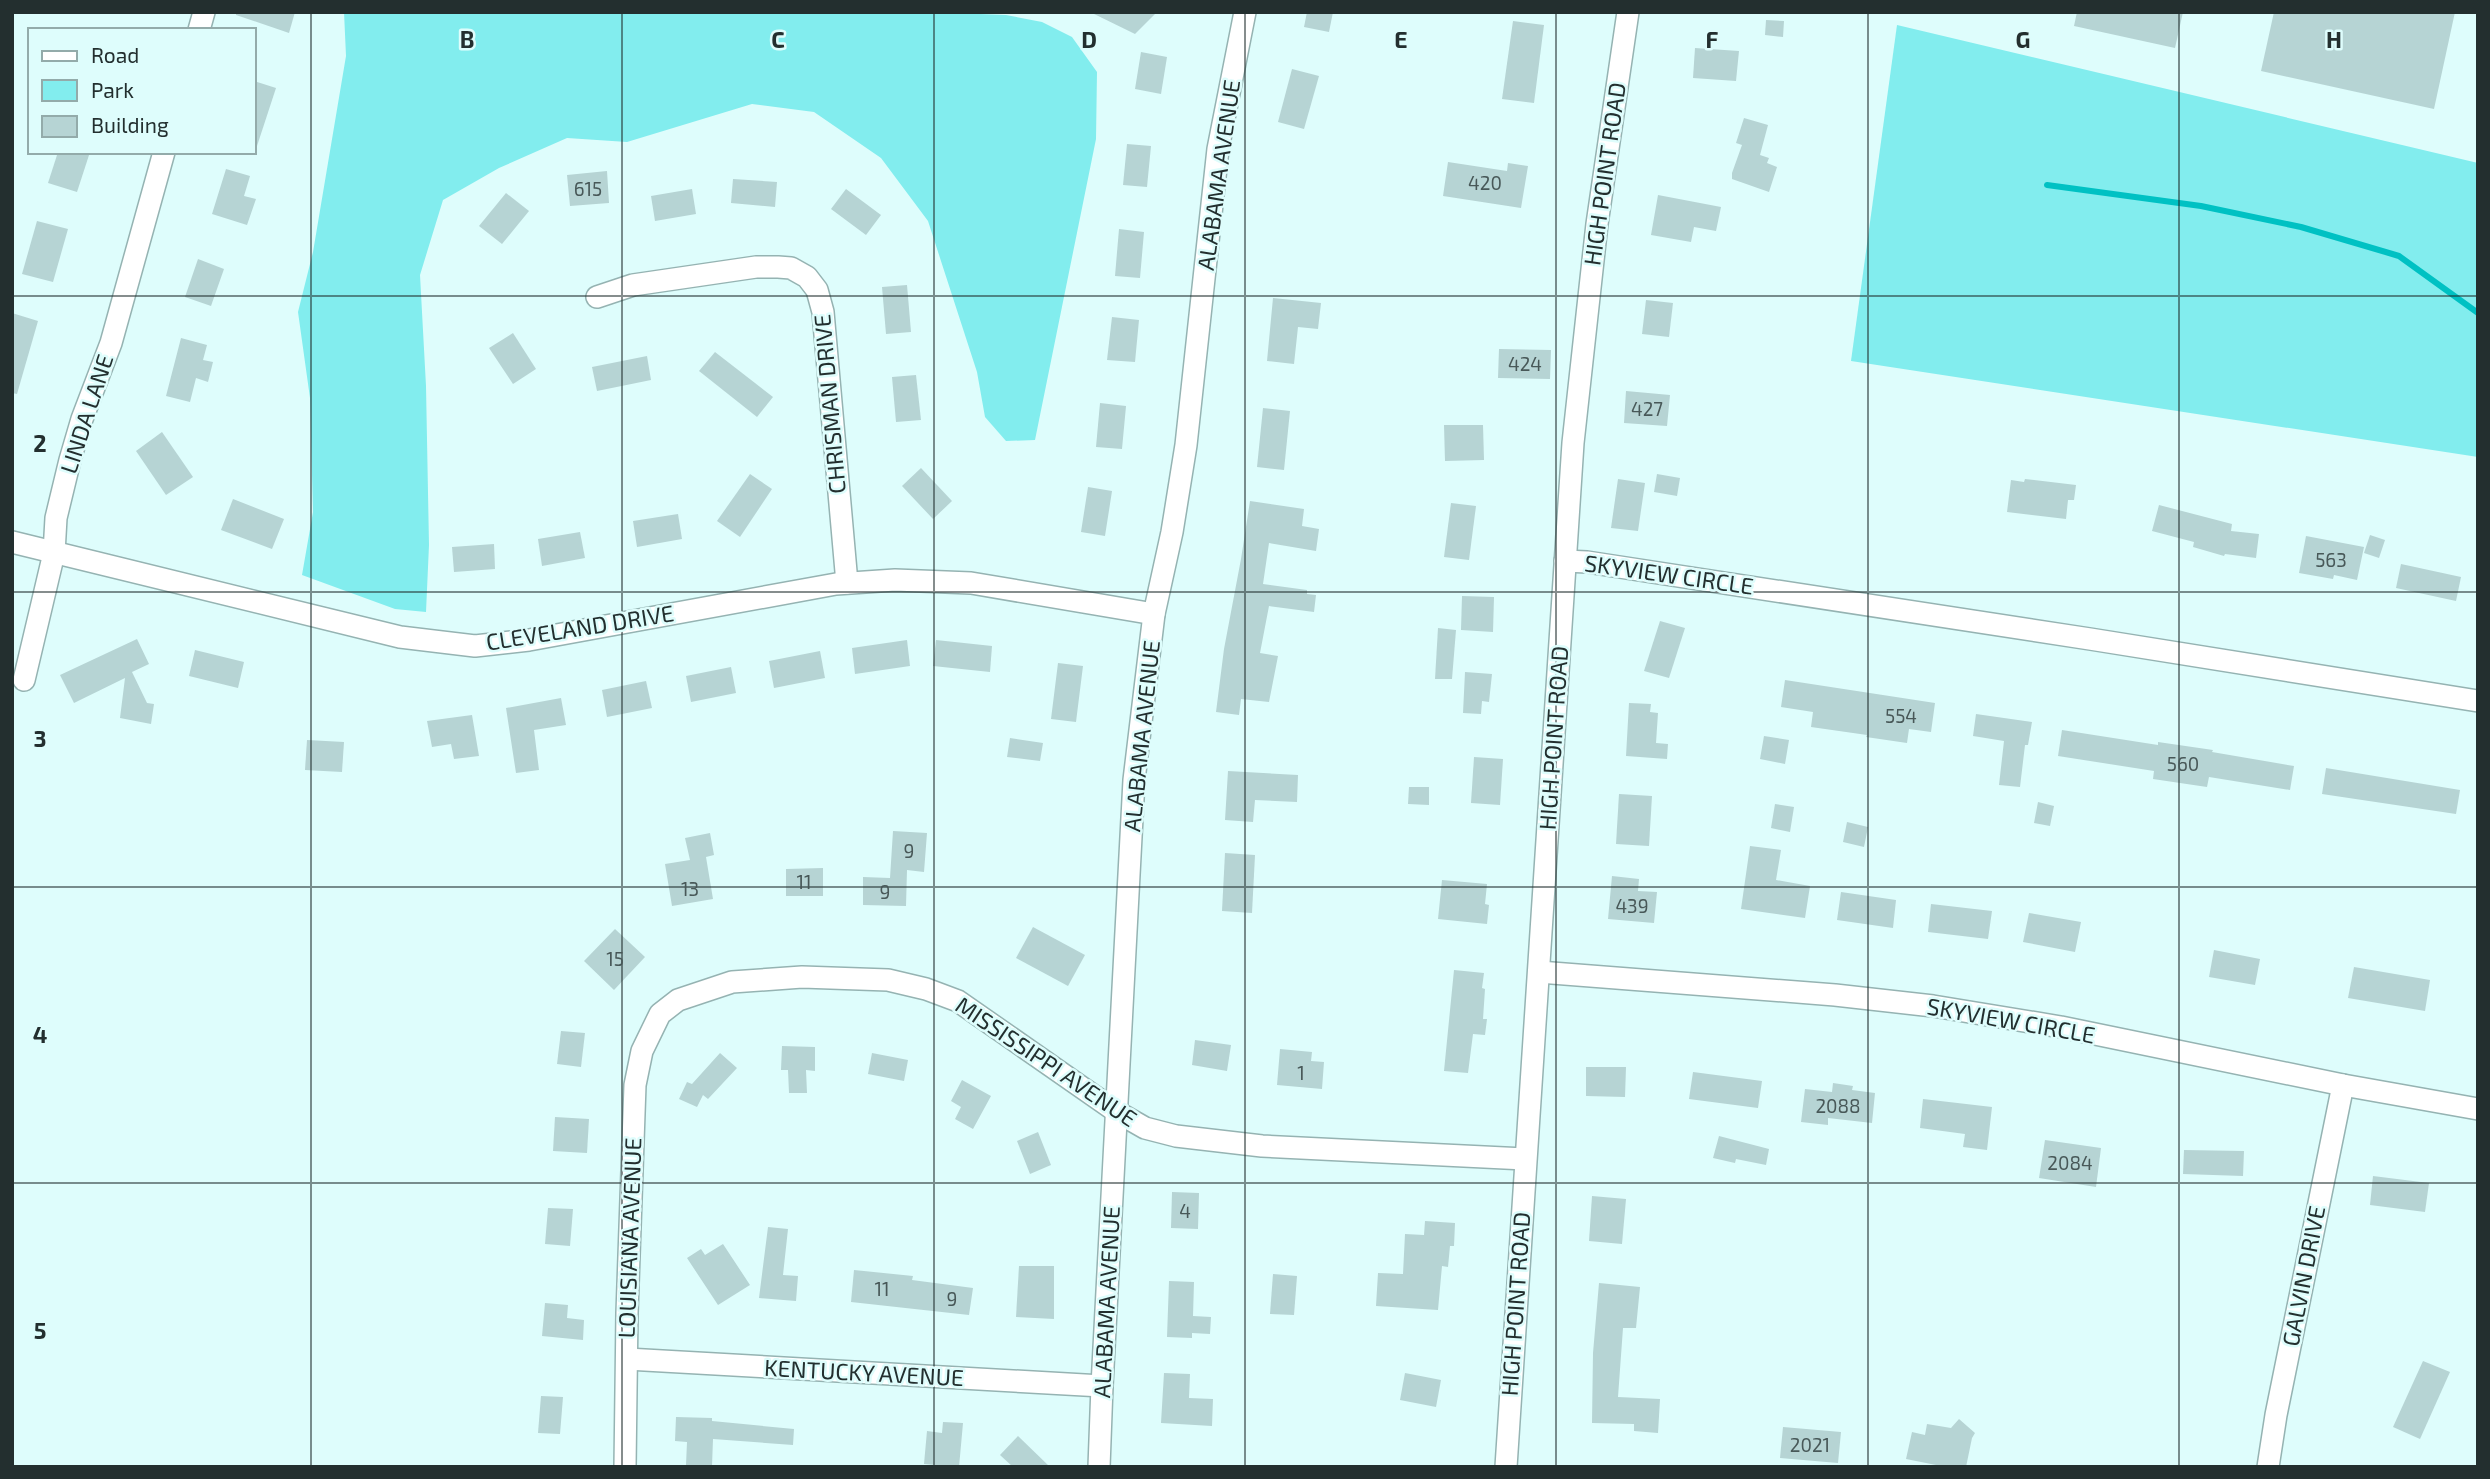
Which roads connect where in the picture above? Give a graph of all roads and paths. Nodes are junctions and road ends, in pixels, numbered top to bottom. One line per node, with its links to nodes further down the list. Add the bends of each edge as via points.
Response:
1 (1245, 12): 9 (street, ALABAMA AVENUE, via 1218,149 1186,445)
2 (1628, 12): 7 (street, HIGH POINT ROAD, via 1584,335)
3 (163, 154): 6 (street, LINDA LANE, via 111,343 70,460 56,518)
4 (597, 297): 8 (street, CHRISMAN DRIVE, via 633,285 756,267 791,268 807,277 817,290 823,312)
5 (12, 542): 6 (street, CLEVELAND DRIVE)
6 (54, 552): 8 (street, CLEVELAND DRIVE, via 400,637 475,646); 10 (street, LINDA LANE)
7 (1565, 561): 11 (street, SKYVIEW CIRCLE); 12 (street, HIGH POINT ROAD)
8 (846, 583): 9 (street, CLEVELAND DRIVE, via 971,583)
9 (1154, 614): 16 (street, ALABAMA AVENUE, via 1134,779)
10 (24, 680)
11 (2478, 701)
12 (1539, 972): 14 (street, SKYVIEW CIRCLE, via 1933,1006 2061,1027); 17 (street, HIGH POINT ROAD)
13 (660, 1014): 16 (street, MISSISSIPPI AVENUE, via 678,1000 732,982 802,977 888,981 926,989 958,1001); 18 (street, LOUISIANA AVENUE, via 642,1051 635,1085)
14 (2343, 1085): 15 (street, SKYVIEW CIRCLE); 23 (street, GALVIN DRIVE)
15 (2478, 1109)
16 (1117, 1112): 17 (street, MISSISSIPPI AVENUE, via 1145,1128 1176,1136 1249,1145); 19 (street, ALABAMA AVENUE)
17 (1525, 1159): 22 (street, HIGH POINT ROAD)
18 (627, 1359): 19 (street, KENTUCKY AVENUE); 20 (street, LOUISIANA AVENUE)
19 (1101, 1386): 21 (street, ALABAMA AVENUE)
20 (625, 1467)
21 (1099, 1467)
22 (1506, 1467)
23 (2268, 1467)

